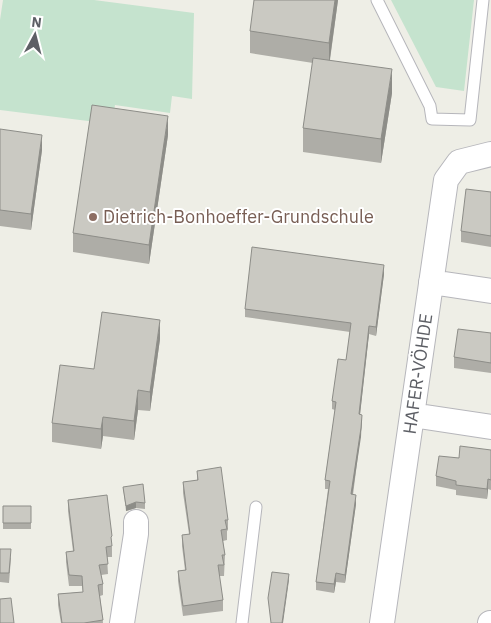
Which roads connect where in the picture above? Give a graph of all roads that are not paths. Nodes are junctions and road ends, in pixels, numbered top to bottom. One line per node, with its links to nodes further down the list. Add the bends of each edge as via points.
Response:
1 (377, 0): 2 (lane, via 430,106 432,119 470,120)
2 (483, 0)
3 (491, 154): 4 (street, HAFER-VÖHDE, via 459,162 446,180)
4 (431, 282): 5 (street); 6 (street, HAFER-VÖHDE)
5 (491, 291)
6 (412, 415): 7 (street); 12 (street, HAFER-VÖHDE)
7 (491, 427)
8 (256, 507): 11 (lane)
9 (136, 522): 10 (street)
10 (122, 623)
11 (242, 623)
12 (382, 623)

